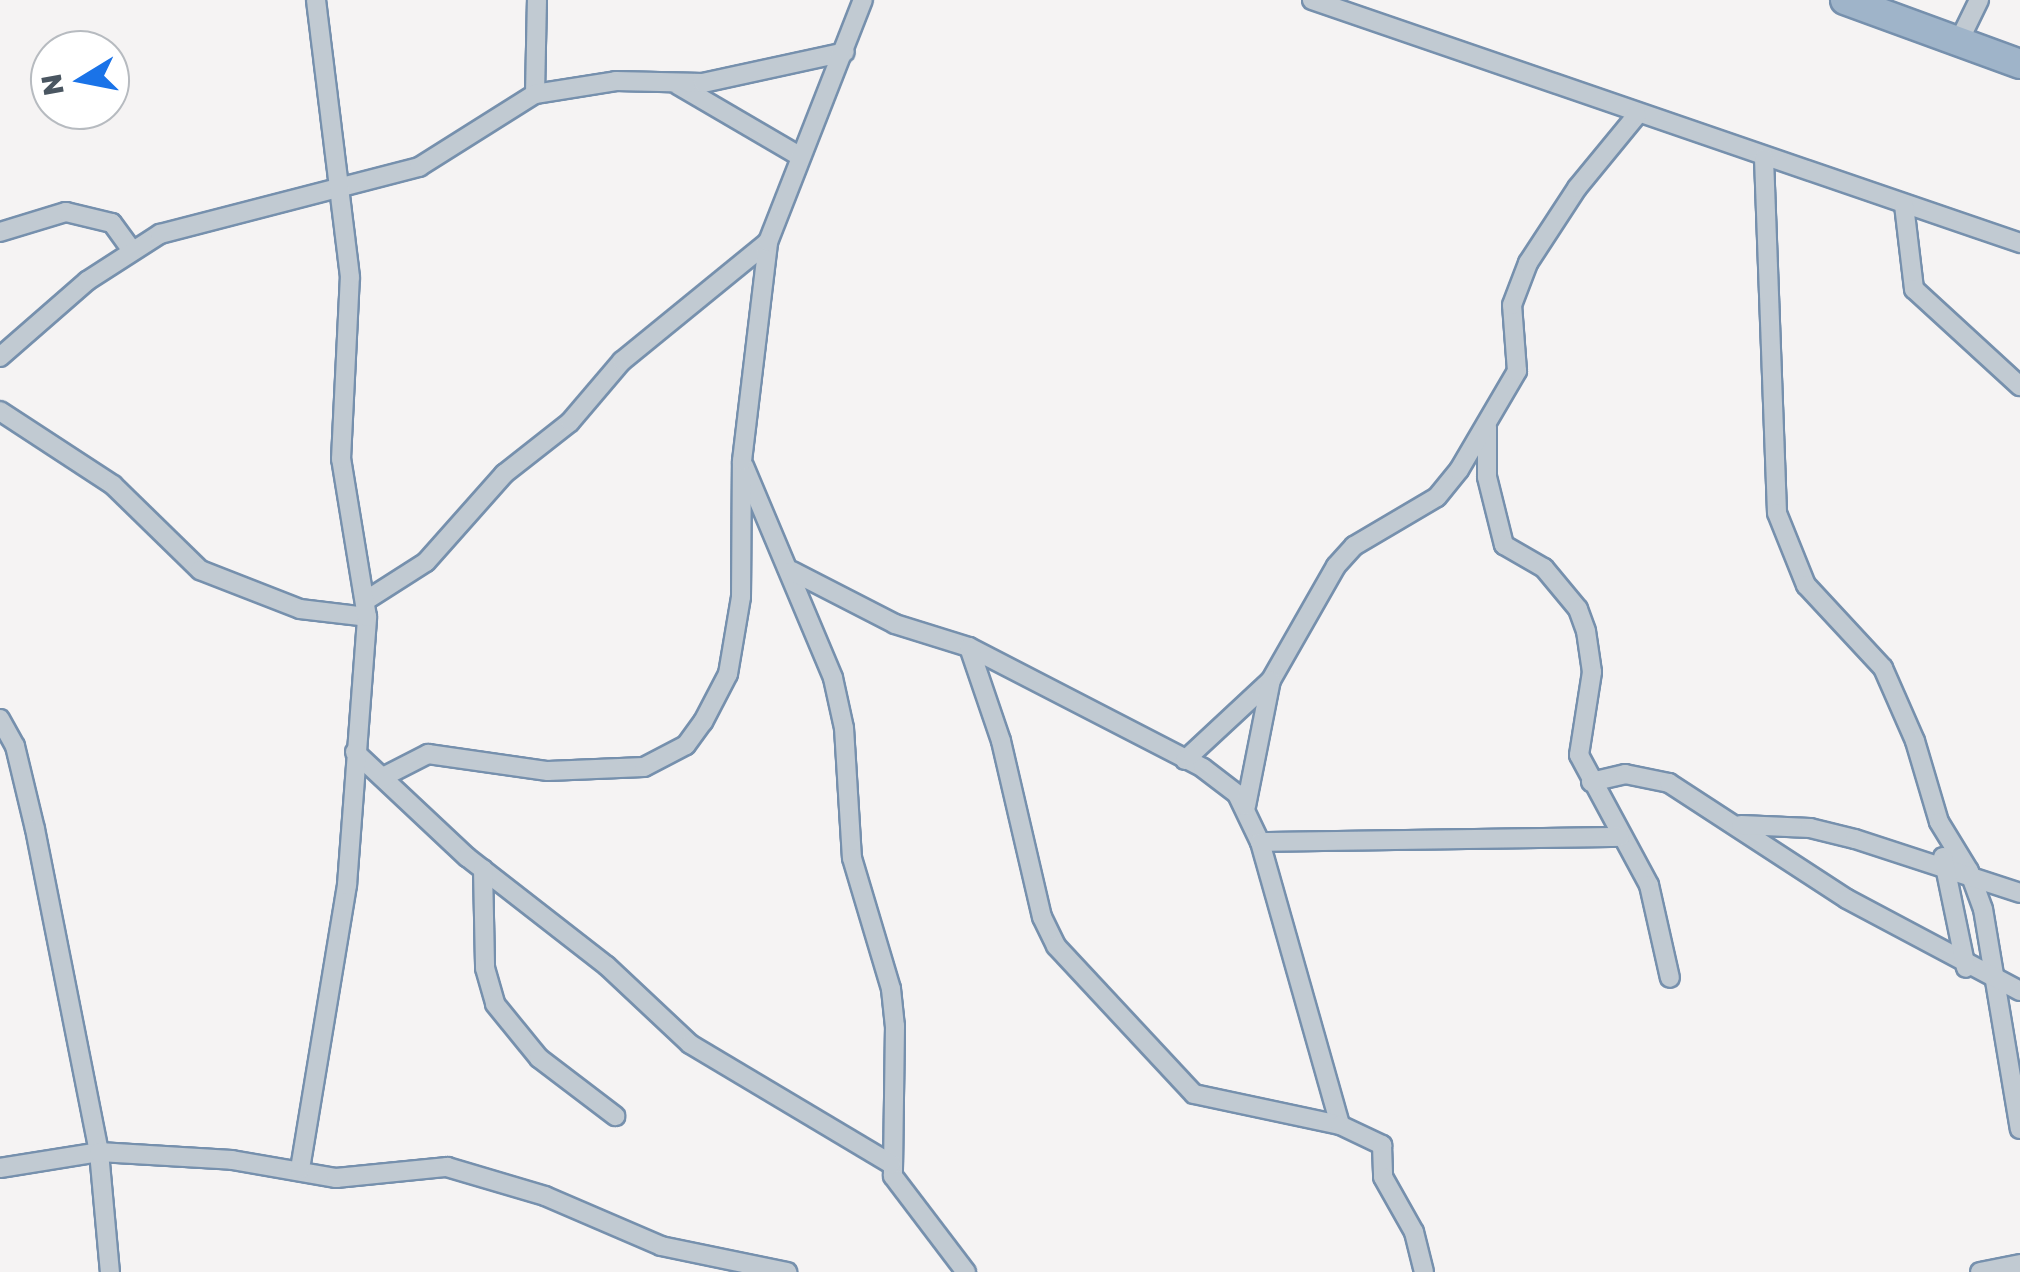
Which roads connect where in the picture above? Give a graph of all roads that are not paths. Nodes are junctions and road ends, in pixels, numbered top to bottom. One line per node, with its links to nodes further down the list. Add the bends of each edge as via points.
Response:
1 (536, 0): 11 (street)
2 (863, 0): 8 (street)
3 (1312, 0): 12 (street)
4 (1845, 0): 7 (highway)
5 (1979, 0): 7 (street)
6 (318, 2): 15 (street)
7 (1959, 41): 9 (highway)
8 (845, 52): 10 (street); 13 (street)
9 (2020, 64)
10 (678, 85): 11 (street, via 616,82); 13 (street)
11 (535, 94): 15 (street, via 481,123 436,160)
12 (1637, 116): 14 (street); 24 (street, via 1577,188 1528,263 1512,305 1517,372)
13 (798, 156): 18 (street)
14 (1764, 158): 16 (street); 36 (street, via 1777,513 1806,585 1884,668)
15 (342, 187): 20 (street, via 160,234); 27 (street, via 351,328 341,459)
16 (1904, 204): 19 (street); 22 (street, via 1906,269 1914,289)
17 (0, 232): 20 (street, via 66,212 112,223)
18 (768, 242): 25 (street); 27 (street, via 622,362 570,422 504,474 426,562)
19 (2020, 243)
20 (132, 249): 21 (street)
21 (0, 356)
22 (2020, 386)
23 (0, 411): 27 (street, via 113,485 200,570 300,609)
24 (1487, 426): 29 (street, via 1436,497 1354,546 1336,566); 34 (street, via 1487,478 1504,545 1544,568 1578,609 1586,631 1592,672 1578,755)
25 (742, 462): 26 (street); 33 (street, via 741,597 728,674 686,745 644,767 595,773 428,754)
26 (792, 571): 28 (street, via 895,624); 52 (street, via 834,678 852,858 891,989 897,1093)
27 (366, 609): 31 (street)
28 (970, 646): 32 (street); 49 (street, via 1001,741 1042,917 1056,946 1194,1094)
29 (1271, 680): 32 (street); 35 (street)
30 (0, 720): 51 (street, via 15,746 35,829)
31 (355, 752): 33 (street); 54 (street, via 348,884)
32 (1185, 760): 35 (street)
33 (383, 777): 41 (street)
34 (1591, 782): 37 (street, via 1625,774 1669,783); 38 (street)
35 (1246, 806): 39 (street)
36 (1939, 822): 40 (street); 42 (street)
37 (1740, 825): 40 (street, via 1810,828); 44 (street, via 1779,857)
38 (1620, 837): 39 (street); 45 (street, via 1649,885)
39 (1260, 842): 49 (street)
40 (1944, 863): 42 (street); 44 (street)
41 (483, 869): 48 (street, via 485,968 495,1004 539,1058); 52 (street, via 607,966 690,1044)
42 (1969, 871): 43 (street); 46 (street, via 1983,909)
43 (2020, 893)
44 (1966, 968): 46 (street)
45 (1670, 978)
46 (1991, 978): 47 (street); 50 (street)
47 (2020, 991)
48 (615, 1116)
49 (1340, 1125): 59 (street, via 1384,1148 1384,1177 1414,1232)
50 (2020, 1128)
51 (99, 1152): 53 (street); 54 (street); 56 (street)
52 (891, 1164): 58 (street, via 893,1176)
53 (0, 1168)
54 (300, 1169): 57 (street, via 362,1179 425,1167 473,1172 662,1246)
55 (2020, 1264): 60 (street)
56 (110, 1272)
57 (787, 1272)
58 (966, 1272)
59 (1424, 1272)
60 (1980, 1272)

